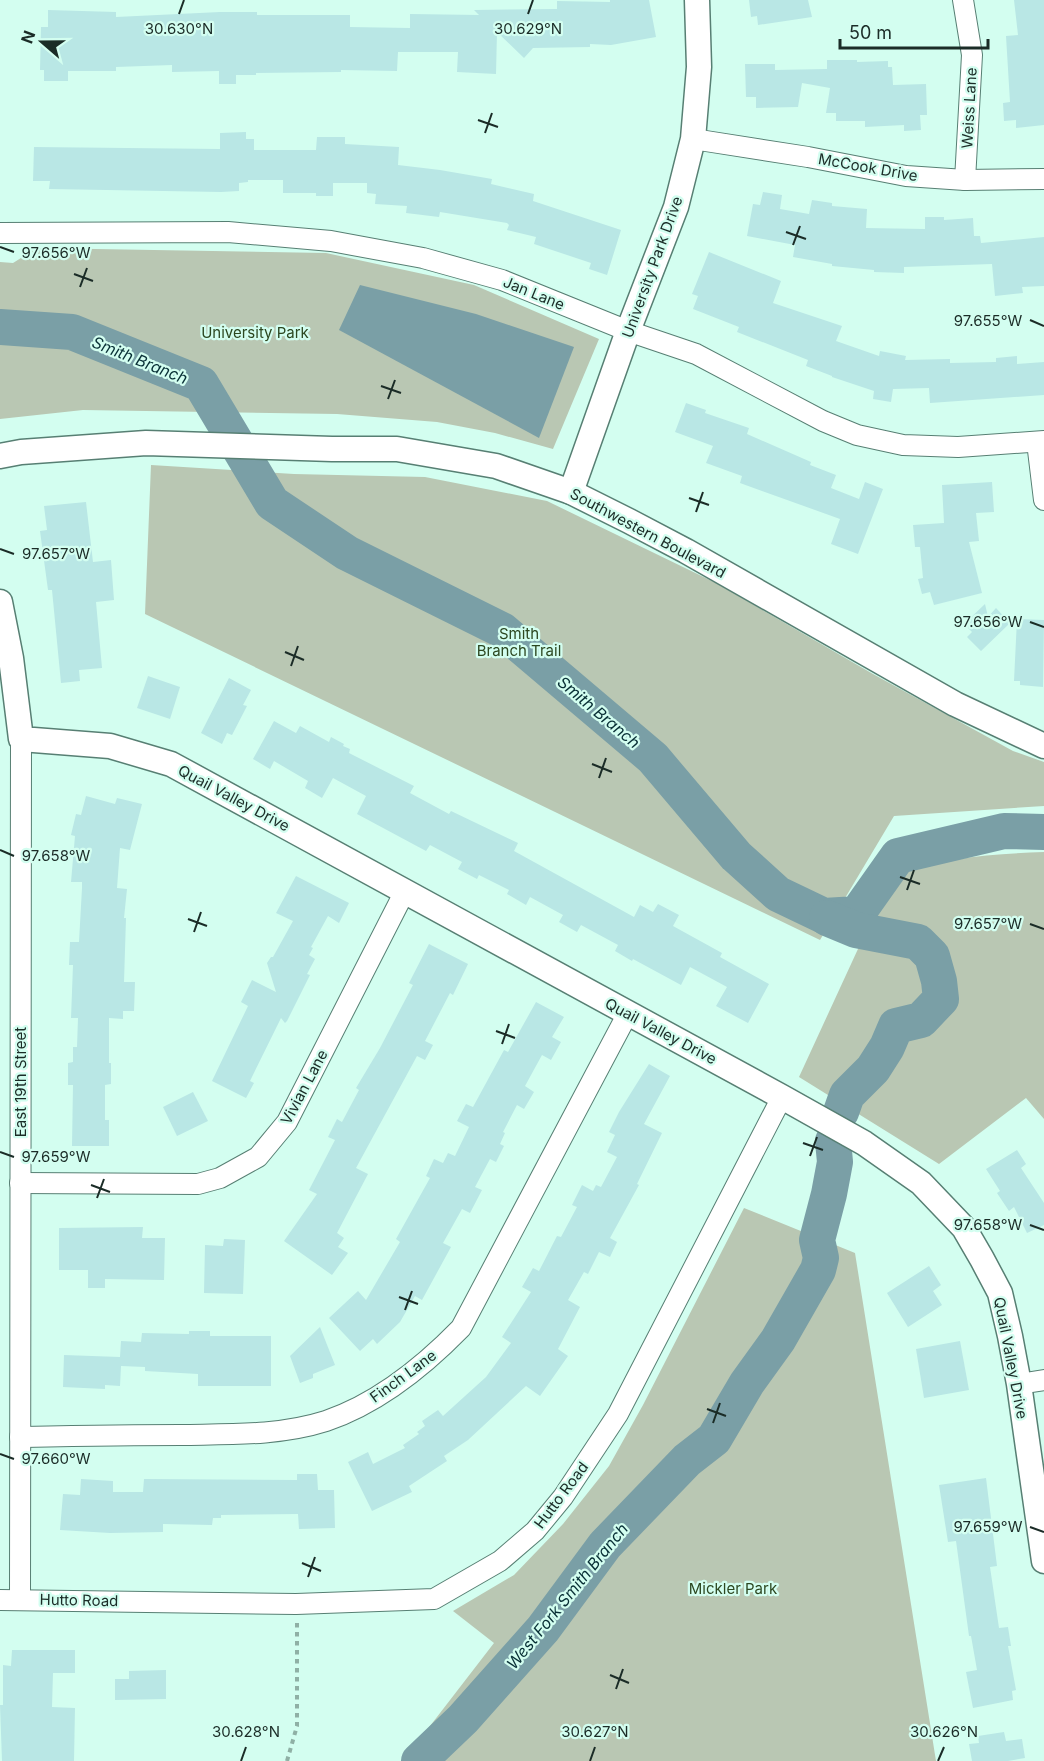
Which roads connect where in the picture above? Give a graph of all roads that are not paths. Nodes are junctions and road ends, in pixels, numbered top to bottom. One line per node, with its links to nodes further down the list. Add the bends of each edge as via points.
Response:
1 (697, 0): 3 (street, University Park Drive, via 699,67)
2 (963, 0): 5 (street, Weiss Lane, via 972,55)
3 (693, 139): 5 (street, McCook Drive, via 906,176); 7 (street, University Park Drive, via 676,207)
4 (1044, 179): 5 (street, McCook Drive)
5 (965, 180)
6 (0, 233): 7 (street, Jan Lane, via 228,232 331,241 423,258 502,279)
7 (628, 331): 8 (street, Jan Lane, via 696,354 857,435 903,445 958,447); 10 (street, University Park Drive)
8 (1041, 441): 11 (street)
9 (0, 456): 10 (street, Southwestern Boulevard, via 146,443 397,449 496,466)
10 (571, 492): 14 (street, Southwestern Boulevard, via 686,551 955,704)
11 (1044, 500)
12 (0, 602): 13 (street, East 19th Street)
13 (21, 739): 15 (street, Quail Valley Drive, via 110,746 171,764); 18 (street, East 19th Street)
14 (1044, 746)
15 (405, 891): 16 (street, Quail Valley Drive); 18 (street, Vivian Lane, via 287,1122 258,1157 220,1178 198,1184)
16 (628, 1013): 17 (street, Quail Valley Drive); 21 (street, Finch Lane, via 461,1328 398,1383 368,1403 326,1421 284,1431)
17 (782, 1096): 20 (street, Quail Valley Drive, via 888,1158 921,1183 964,1228 999,1293); 24 (street, Hutto Road, via 618,1414 563,1497 535,1531 500,1561 434,1599 296,1604)
18 (20, 1183): 21 (street, East 19th Street)
19 (1044, 1380): 20 (street)
20 (1019, 1384): 22 (street, Quail Valley Drive)
21 (20, 1437): 24 (street, East 19th Street)
22 (1044, 1561)
23 (0, 1600): 24 (street, Hutto Road)
24 (20, 1600)

